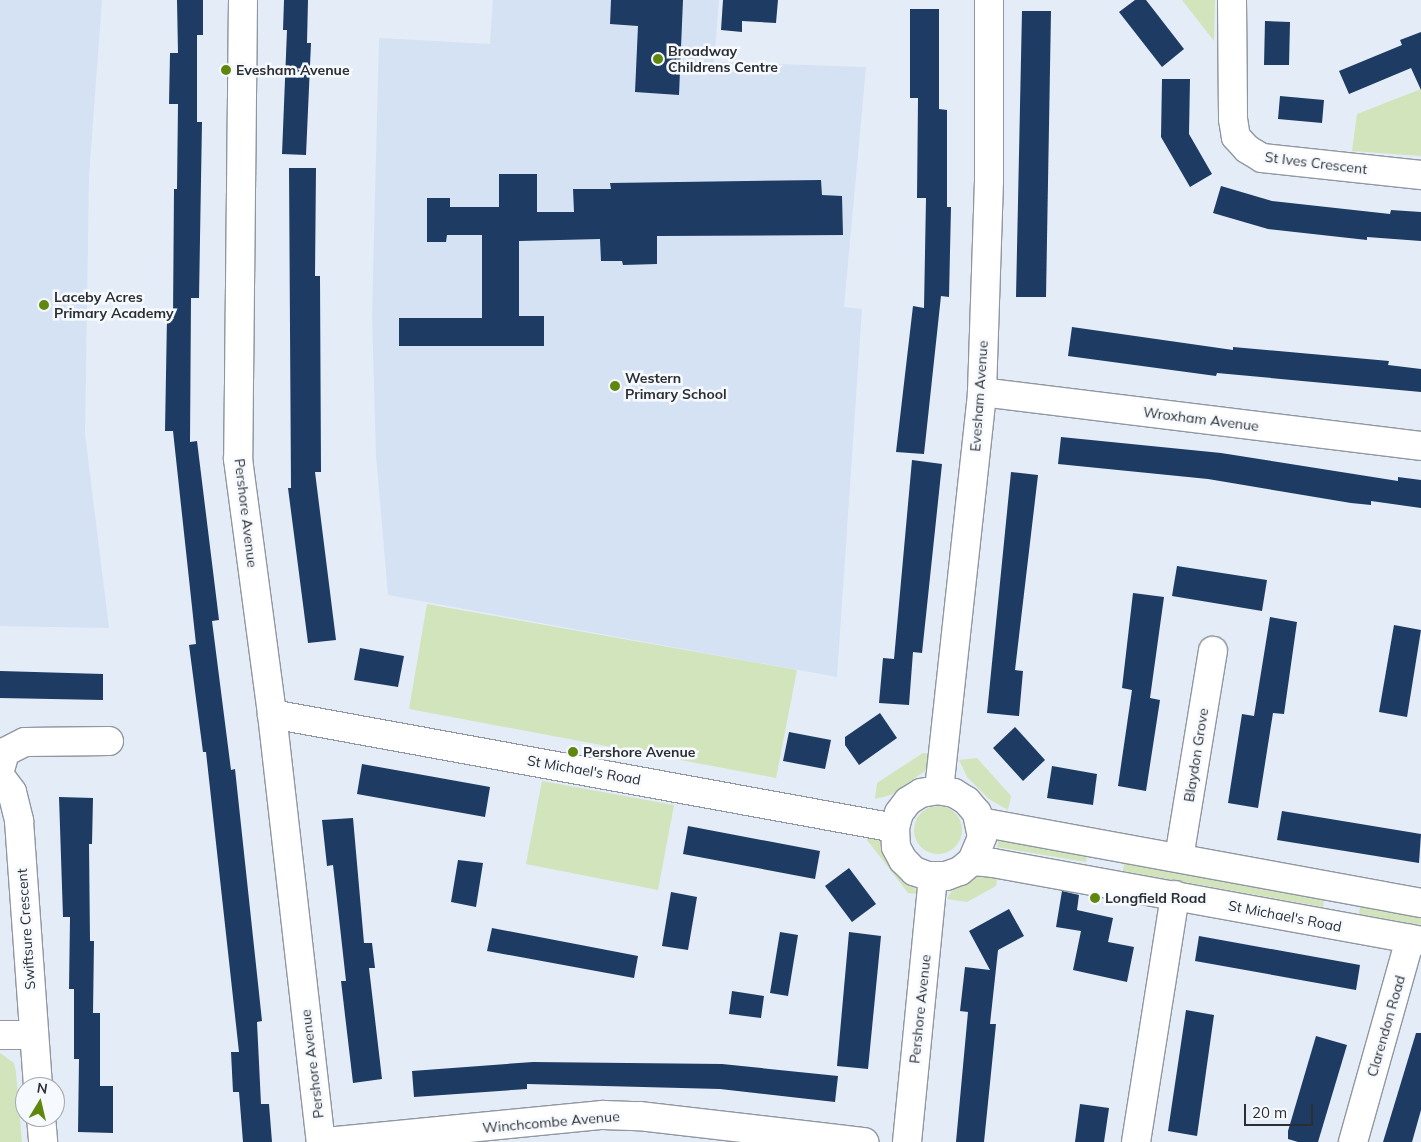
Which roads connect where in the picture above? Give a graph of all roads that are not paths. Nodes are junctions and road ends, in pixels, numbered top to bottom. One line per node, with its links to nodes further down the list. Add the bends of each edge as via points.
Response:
1 (243, 0): 8 (street, Pershore Avenue, via 238,459)
2 (989, 0): 5 (street, Evesham Avenue, via 989,181)
3 (1232, 0): 4 (street, St Ives Crescent, via 1233,119 1236,137 1247,149 1262,158)
4 (1421, 175)
5 (982, 392): 6 (street, Wroxham Avenue); 12 (street, Evesham Avenue)
6 (1421, 446)
7 (1213, 651): 16 (street, Blaydon Grove)
8 (272, 714): 14 (street, St Michael's Road); 30 (street, Pershore Avenue)
9 (109, 741): 10 (street, via 24,742 5,752)
10 (0, 770)
11 (0, 776): 26 (street, Swiftsure Crescent, via 12,792 19,821)
12 (939, 790): 13 (street, via 967,800); 14 (street, via 921,793 908,801)
13 (980, 822): 15 (street); 17 (street, via 982,837)
14 (894, 828): 18 (street, via 896,847 903,860 914,871)
15 (1106, 844): 16 (street); 19 (street)
16 (1179, 858): 20 (street)
17 (972, 861): 18 (street, via 960,871); 19 (street, St Michael's Road)
18 (933, 876): 33 (street, Pershore Avenue)
19 (1100, 882): 21 (street, St Michael's Road)
20 (1345, 889): 22 (street); 23 (street)
21 (1175, 895): 23 (street, St Michael's Road); 34 (street)
22 (1421, 903)
23 (1338, 926): 24 (street, St Michael's Road)
24 (1416, 940): 35 (street, Clarendon Road)
25 (0, 1035): 26 (street)
26 (34, 1035): 27 (street, Swiftsure Crescent)
27 (37, 1077)
28 (42, 1127): 29 (street)
29 (43, 1142)
30 (321, 1142)
31 (326, 1142): 32 (street, Winchcombe Avenue, via 603,1115 639,1116)
32 (865, 1142)
33 (907, 1142)
34 (1136, 1142)
35 (1353, 1142)

